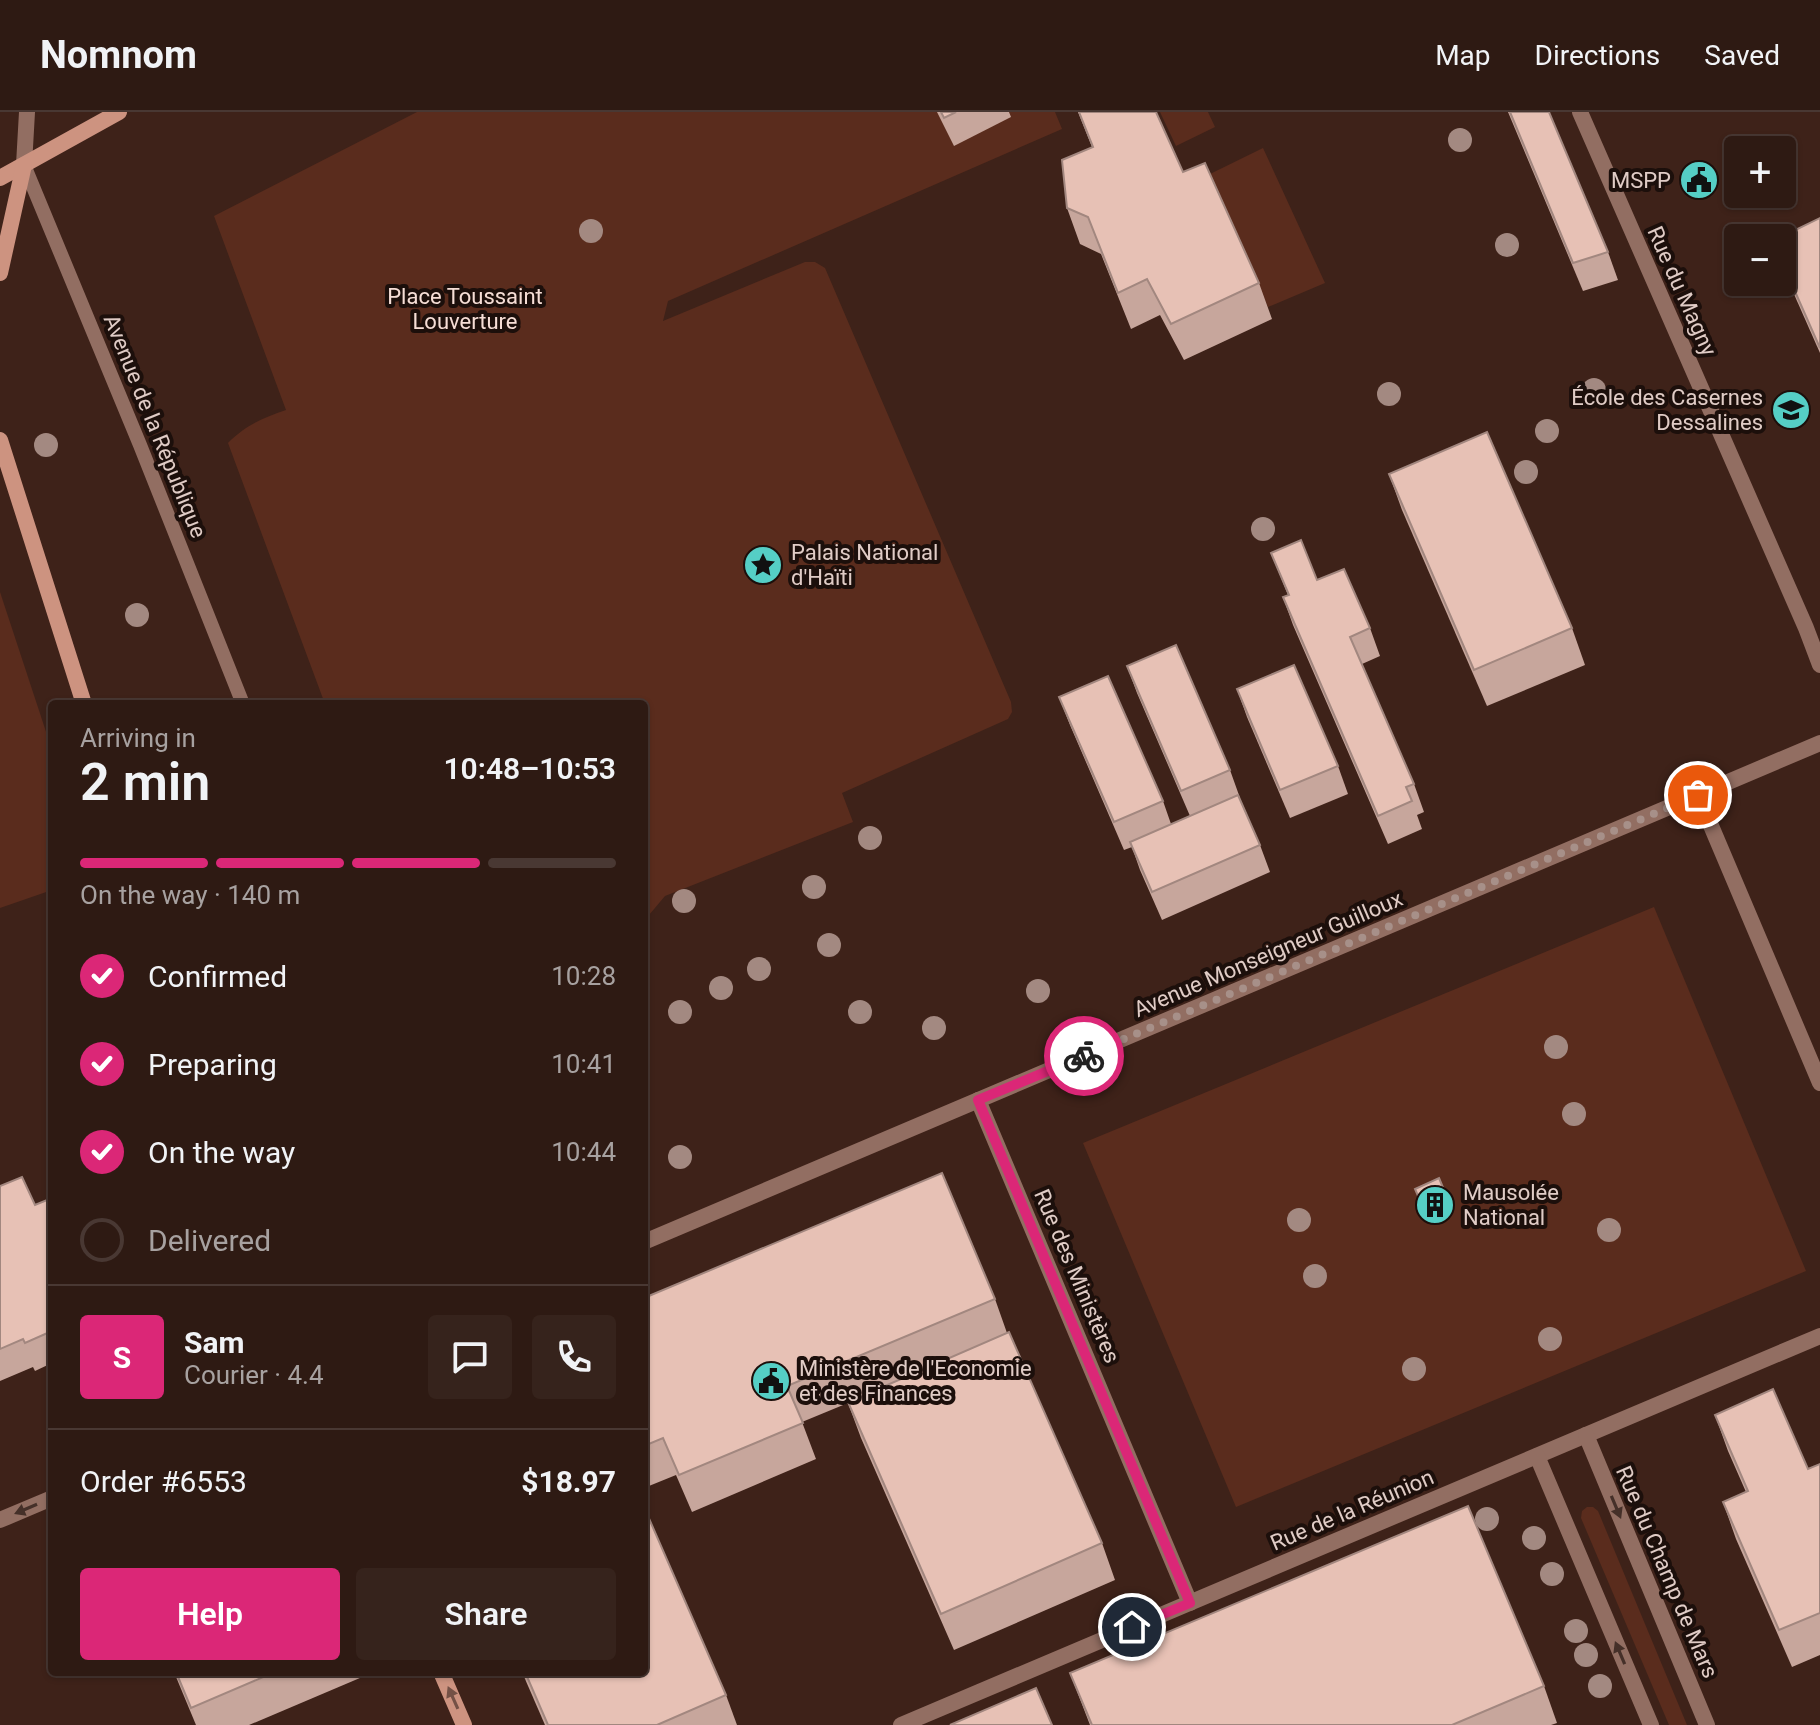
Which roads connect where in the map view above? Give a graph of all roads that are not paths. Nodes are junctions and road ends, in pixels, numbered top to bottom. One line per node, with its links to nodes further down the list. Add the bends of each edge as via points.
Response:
1 (27, 112): 4 (street)
2 (119, 112): 4 (main road)
3 (1580, 112): 8 (street, Rue du Magny)
4 (24, 165): 5 (main road); 6 (main road); 10 (lane, Avenue de la République)
5 (0, 178)
6 (0, 273)
7 (0, 440): 9 (main road)
8 (1820, 665)
9 (83, 700)
10 (241, 700)
11 (1820, 743): 12 (street, Avenue Monseigneur Guilloux)
12 (1698, 795): 13 (street); 14 (street, Avenue Monseigneur Guilloux)
13 (1820, 1083)
14 (978, 1100): 15 (street, Avenue Monseigneur Guilloux); 21 (street, Rue des Ministères)
15 (648, 1240)
16 (1820, 1336): 17 (street, Rue de la Réunion)
17 (1586, 1435): 18 (street, Rue de la Réunion); 26 (street, Rue du Champ de Mars, one-way to 26)
18 (1537, 1456): 21 (street, Rue de la Réunion); 25 (street, one-way to 18)
19 (48, 1500): 20 (street, one-way to 20)
20 (0, 1520)
21 (1190, 1603): 24 (street, Rue de la Réunion)
22 (443, 1676): 23 (main road, one-way to 22)
23 (464, 1725)
24 (901, 1725)
25 (1651, 1725)
26 (1707, 1725)

